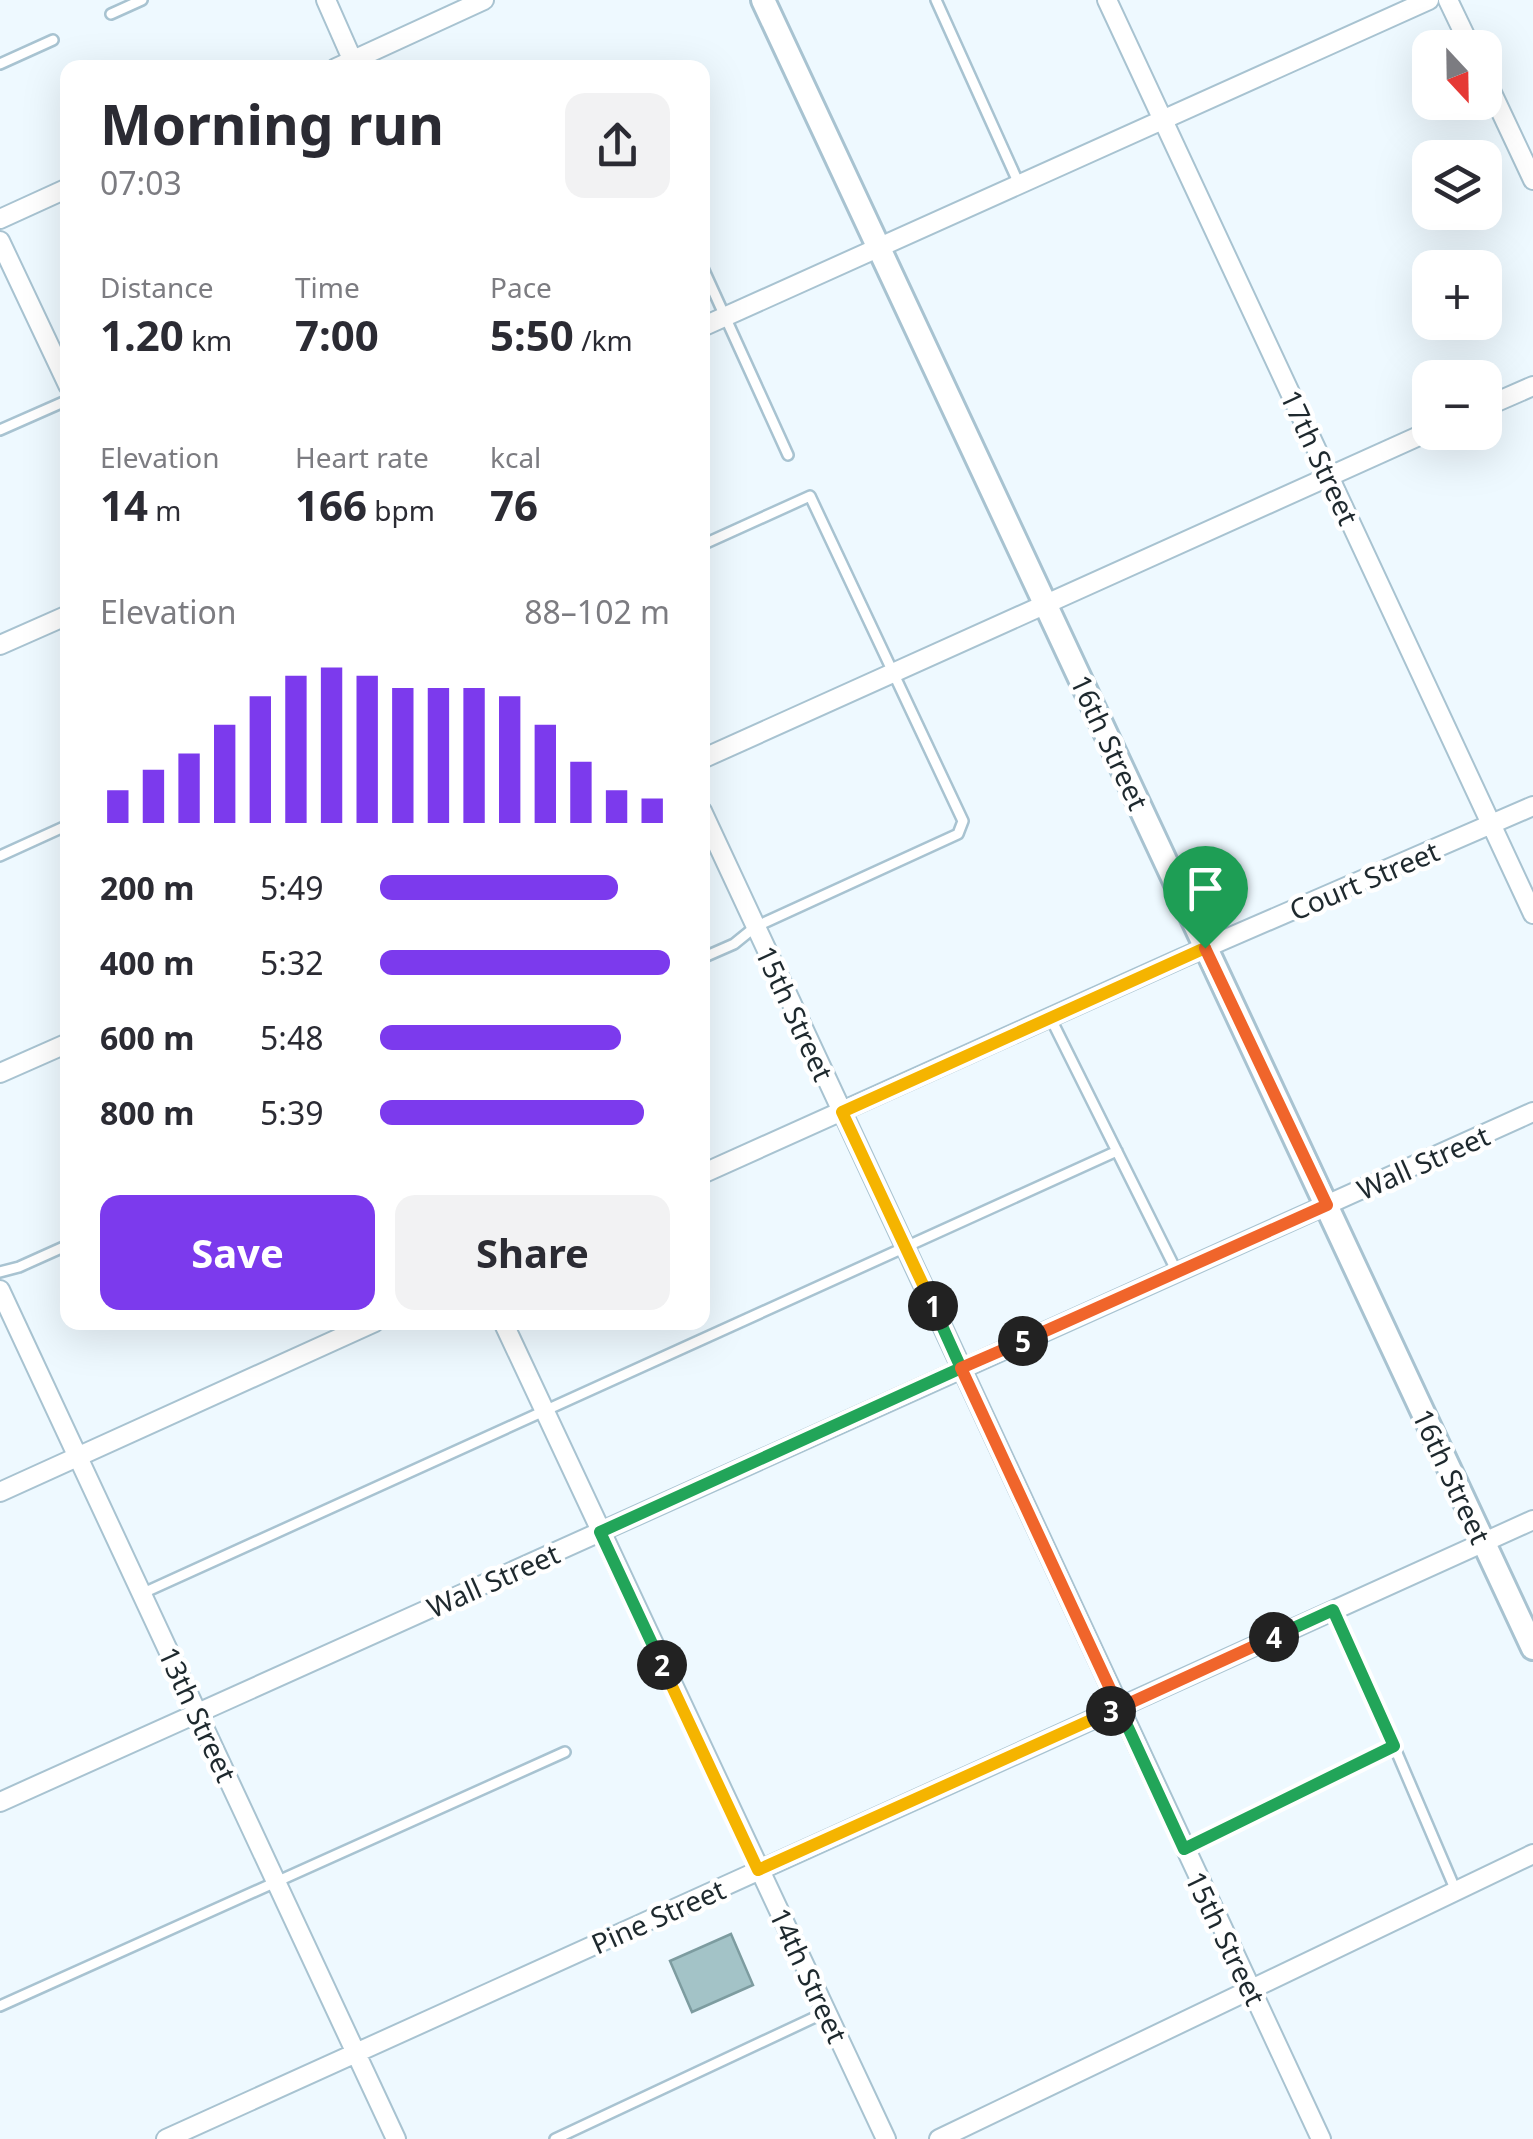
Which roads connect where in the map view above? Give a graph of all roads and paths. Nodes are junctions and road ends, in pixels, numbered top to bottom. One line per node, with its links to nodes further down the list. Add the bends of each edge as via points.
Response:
1 (142, 0): 9 (lane)
2 (326, 0): 12 (street)
3 (484, 0): 13 (street)
4 (762, 0): 22 (street, 16th Street)
5 (936, 0): 18 (lane)
6 (1107, 0): 16 (street, 17th Street)
7 (1429, 0): 16 (street)
8 (1448, 0): 10 (street)
9 (111, 14)
10 (1462, 30)
11 (54, 40): 14 (lane)
12 (347, 60)
13 (359, 60)
14 (0, 64)
15 (1502, 114): 17 (street)
16 (1163, 120): 18 (street); 33 (street, 17th Street)
17 (1533, 180)
18 (1019, 185): 22 (street)
19 (60, 192): 20 (street)
20 (0, 219)
21 (0, 241): 26 (street)
22 (879, 248): 24 (street); 35 (street, 16th Street)
23 (710, 284): 24 (lane)
24 (725, 317): 25 (street); 32 (lane)
25 (710, 324)
26 (60, 368)
27 (1533, 386): 28 (street)
28 (1502, 400)
29 (60, 404): 30 (lane)
30 (0, 430)
31 (1412, 439): 33 (street)
32 (788, 455)
33 (1328, 476): 35 (street); 41 (street, 17th Street)
34 (710, 541): 38 (lane, via 810,496)
35 (1046, 604): 38 (street); 47 (street, 16th Street)
36 (60, 619): 37 (street)
37 (0, 645)
38 (892, 674): 39 (street); 46 (lane, via 963,821 958,834)
39 (710, 755)
40 (1533, 806): 41 (street, Court Street)
41 (1491, 825): 45 (street, 17th Street); 47 (street, Court Street)
42 (60, 829): 44 (lane)
43 (710, 829): 46 (street, 15th Street)
44 (0, 856)
45 (1533, 914)
46 (755, 927): 48 (lane); 52 (street, 15th Street)
47 (1205, 948): 49 (street, Court Street); 56 (street, 16th Street)
48 (710, 954)
49 (1050, 1018): 52 (street, Court Street); 54 (lane)
50 (60, 1047): 51 (street)
51 (0, 1073)
52 (842, 1112): 55 (street, Court Street); 57 (street, 15th Street)
53 (1533, 1112): 56 (street, Wall Street)
54 (1117, 1151): 57 (lane); 60 (lane)
55 (710, 1170)
56 (1327, 1205): 60 (street, Wall Street); 70 (street, 16th Street)
57 (905, 1246): 64 (street, 15th Street); 65 (lane)
58 (60, 1249): 59 (lane)
59 (0, 1272)
60 (1177, 1272): 64 (street, Wall Street)
61 (0, 1290): 66 (street, 13th Street)
62 (357, 1330): 66 (street)
63 (507, 1330): 65 (street, 14th Street)
64 (961, 1368): 69 (street, Wall Street); 74 (street, 15th Street)
65 (544, 1412): 69 (street, 14th Street); 71 (lane)
66 (78, 1457): 67 (street); 71 (street, 13th Street)
67 (0, 1492)
68 (1533, 1520): 70 (street, Pine Street)
69 (600, 1532): 75 (street, Wall Street); 81 (street, 14th Street)
70 (1483, 1543): 72 (street, Pine Street); 73 (street, 16th Street)
71 (141, 1594): 75 (street, 13th Street)
72 (1333, 1610): 74 (street, Pine Street); 76 (lane)
73 (1533, 1648)
74 (1119, 1708): 79 (street, 15th Street); 81 (street, Pine Street)
75 (199, 1713): 78 (street, Wall Street); 82 (street, 13th Street)
76 (1394, 1746): 79 (lane); 83 (lane)
77 (564, 1752): 82 (lane)
78 (0, 1802)
79 (1184, 1849): 84 (street, 15th Street)
80 (1533, 1854): 83 (street)
81 (758, 1870): 86 (street, 14th Street); 87 (street, Pine Street)
82 (276, 1883): 85 (lane); 87 (street, 13th Street)
83 (1456, 1891): 84 (street)
84 (1251, 1989): 92 (street); 93 (street, 15th Street)
85 (0, 2006)
86 (826, 2012): 90 (lane); 91 (street, 14th Street)
87 (355, 2054): 88 (street, Pine Street); 89 (street, 13th Street)
88 (166, 2139)
89 (396, 2139)
90 (555, 2139)
91 (886, 2139)
92 (939, 2139)
93 (1321, 2139)

